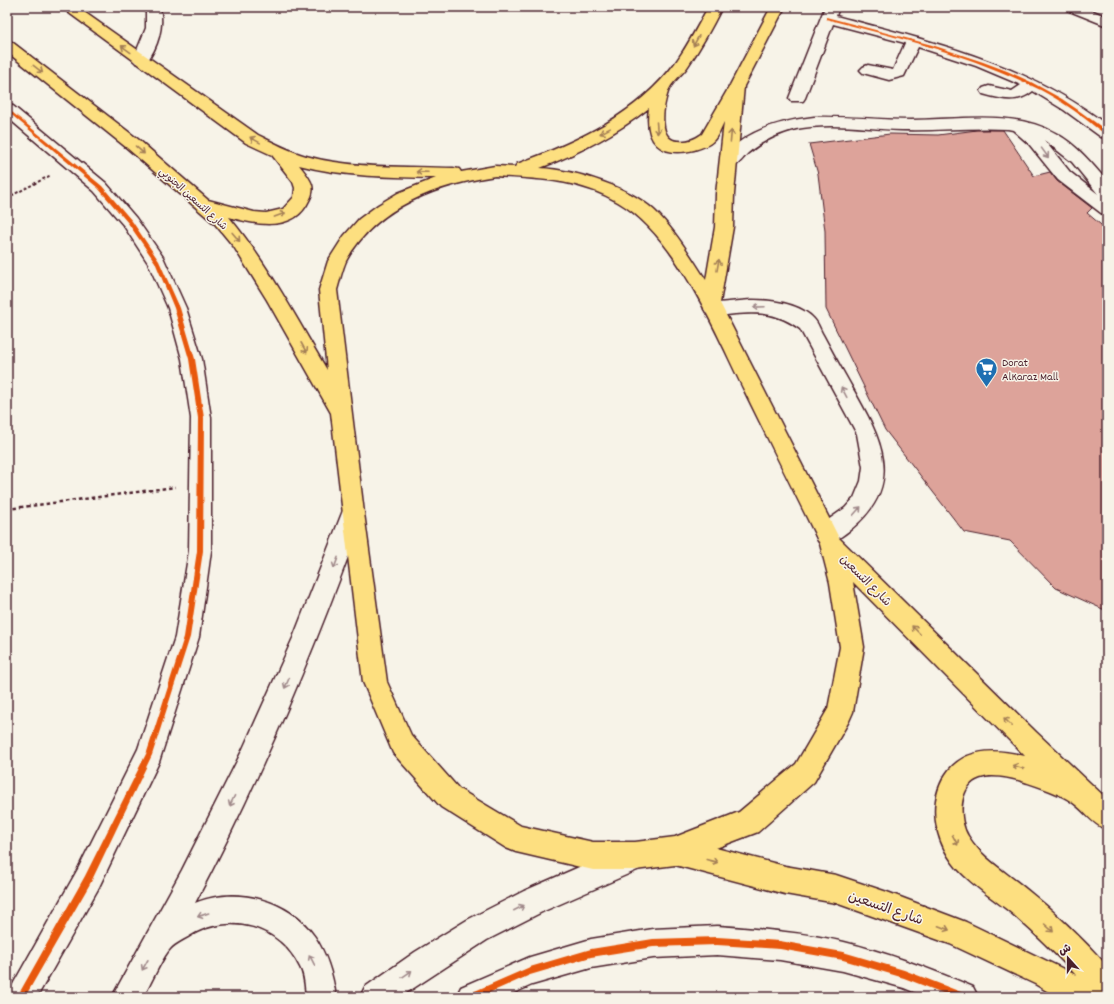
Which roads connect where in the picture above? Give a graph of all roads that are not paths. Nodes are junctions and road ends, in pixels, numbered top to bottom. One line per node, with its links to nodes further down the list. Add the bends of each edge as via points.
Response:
1 (68, 7): 10 (main road, one-way to 1)
2 (153, 7): 10 (street, via 153,36)
3 (715, 7): 14 (main road, one-way to 14, via 688,57)
4 (778, 7): 13 (main road)
5 (1072, 7): 7 (street)
6 (830, 12): 8 (street); 16 (street)
7 (1107, 22)
8 (913, 41): 11 (street, via 899,73 889,75); 12 (street, via 982,63)
9 (7, 45): 25 (main road, شارع التسعين الجنوبي, one-way to 25, via 133,144)
10 (141, 60): 20 (main road, one-way to 10, via 252,139)
11 (868, 70)
12 (1031, 84): 15 (street, via 1016,96); 19 (street, via 1060,99)
13 (736, 86): 14 (main road, one-way to 13, via 656,130 658,137 674,146 684,147 694,146 708,137); 21 (main road, one-way to 13)
14 (660, 90): 22 (main road, one-way to 22, via 613,126 551,158)
15 (989, 91)
16 (797, 98)
17 (7, 109): 37 (street, via 100,187 130,222 157,262 178,308 192,359 200,410 202,484 200,551 187,637 150,753 88,879)
18 (1003, 124): 21 (street, via 907,125 817,121 767,133 752,141); 24 (street, via 1039,132 1060,142 1076,156); 26 (street, one-way to 26, via 1027,134 1064,176)
19 (1107, 133)
20 (280, 153): 23 (main road, one-way to 20, via 333,167); 25 (main road, one-way to 20, via 258,219 271,218 296,208 302,200 302,182)
21 (729, 162): 27 (main road, one-way to 21, via 724,227)
22 (515, 171): 23 (main road); 27 (main road, via 554,174 591,183 624,198 652,218 673,243)
23 (474, 174): 28 (main road, via 439,182 406,196 377,214 353,236 336,262 328,290)
24 (1107, 193)
25 (202, 203): 28 (main road, شارع التسعين الجنوبي, one-way to 28, via 221,220 240,243 288,318)
26 (1107, 209)
27 (713, 306): 30 (main road); 30 (street, one-way to 27, via 855,513 870,491 874,472 873,453 867,434 807,324 795,314 780,308 764,306)
28 (342, 415): 29 (main road)
29 (354, 513): 34 (main road, via 375,682 402,744 450,798 516,838 593,856); 35 (street, one-way to 35, via 306,638 270,720 231,802)
30 (828, 539): 31 (main road, شارع التسعين, one-way to 30); 33 (main road, via 842,583 852,647 840,712 805,773 748,822)
31 (1080, 792): 32 (main road, شارع التسعين); 36 (main road, one-way to 36, via 1015,766 990,763 969,769 954,784 947,805 950,830 962,854 1063,940)
32 (1107, 817)
33 (674, 851): 34 (main road); 43 (main road, شارع التسعين, one-way to 43, via 785,880 836,889 887,906 956,932 1045,974)
34 (635, 856): 40 (street, one-way to 34, via 424,962 477,930 529,903)
35 (160, 938): 38 (street, one-way to 38); 39 (street, one-way to 35, via 315,965 304,944 289,928 270,917 250,910 227,909 204,914)
36 (1107, 989)
37 (21, 997)
38 (127, 997)
39 (321, 997)
40 (375, 997)
41 (472, 997): 42 (street, via 543,966 590,952 639,944 690,940 740,941 842,955 893,968)
42 (963, 997)
43 (1086, 997)

